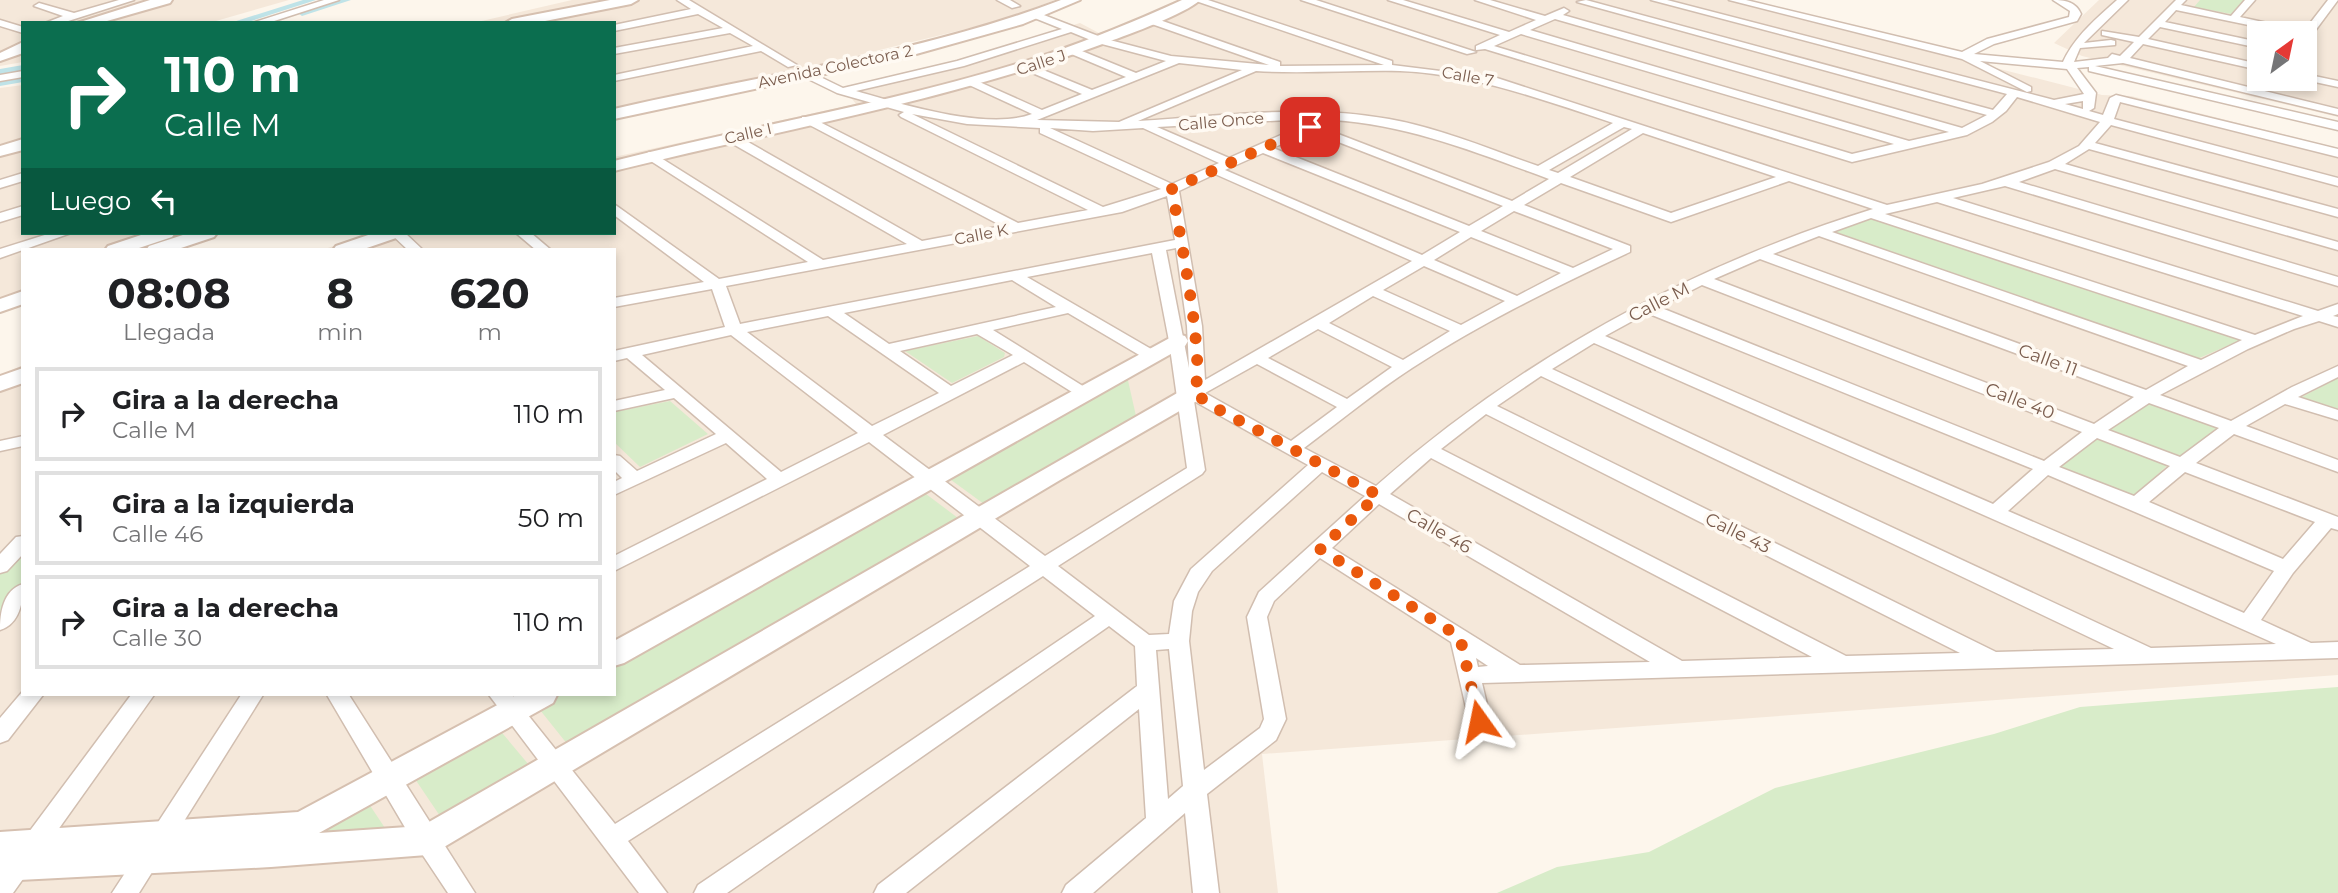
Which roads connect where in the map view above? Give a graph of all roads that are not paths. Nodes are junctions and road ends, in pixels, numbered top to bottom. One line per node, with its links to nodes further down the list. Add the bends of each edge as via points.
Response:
1 (106, 0): 20 (street)
2 (165, 0): 29 (street)
3 (334, 0): 31 (street)
4 (631, 0): 32 (street)
5 (682, 0): 25 (street, Calle Once)
6 (1002, 0): 22 (street)
7 (1073, 0): 26 (street, Avenida Colectora 2)
8 (1193, 0): 30 (street, Calle J)
9 (1198, 0): 62 (street)
10 (1306, 0): 52 (street)
11 (1393, 0): 41 (street)
12 (1480, 0): 27 (street)
13 (1568, 0): 21 (street)
14 (1656, 0): 46 (street)
15 (1734, 0): 56 (street)
16 (2058, 0): 56 (street, via 2074,9 2073,19 2042,32 1994,40 1976,47)
17 (2123, 0): 69 (street, via 2073,49)
18 (2250, 0): 28 (street)
19 (2333, 0): 33 (street)
20 (123, 2): 29 (street)
21 (1583, 2): 27 (street); 59 (street)
22 (1016, 3)
23 (2178, 3): 28 (street); 36 (street)
24 (39, 6): 29 (street)
25 (698, 11): 37 (street); 40 (street, Calle Once)
26 (1056, 16): 39 (street, Calle 7); 64 (street, Avenida Colectora 2, via 1036,15 909,51)
27 (1549, 17): 41 (street); 74 (street)
28 (2233, 19): 34 (street)
29 (78, 20)
30 (1150, 20): 43 (street, Calle J); 67 (street)
31 (264, 21)
32 (522, 21)
33 (2316, 21)
34 (2247, 22)
35 (0, 23): 38 (street)
36 (2158, 24): 44 (street); 45 (street)
37 (616, 28)
38 (21, 29)
39 (1072, 29): 43 (street, Calle 7); 78 (street, via 960,64)
40 (730, 30): 49 (street, Calle Once); 50 (street)
41 (1514, 32): 47 (street); 105 (street)
42 (2112, 37): 45 (street); 53 (street); 54 (street)
43 (1102, 41): 51 (street, Calle J); 57 (street, Calle 7)
44 (2247, 43)
45 (2137, 44): 58 (street); 60 (street); 63 (street, via 2140,59)
46 (1827, 45): 59 (street); 79 (street)
47 (1485, 46): 52 (street); 105 (street, via 1852,158)
48 (21, 47): 55 (street)
49 (761, 48): 64 (street, Calle Once); 73 (street)
50 (616, 51)
51 (1073, 51): 61 (street, Calle J); 71 (street)
52 (1471, 52): 68 (street)
53 (2085, 53): 54 (street); 58 (street); 69 (street)
54 (2100, 55): 58 (street)
55 (0, 57)
56 (1967, 57): 69 (street); 82 (street)
57 (1178, 60): 65 (street, Calle 7); 71 (street)
58 (2122, 60): 63 (street)
59 (1801, 61): 74 (street); 87 (street)
60 (2247, 65)
61 (1027, 67): 76 (street, Calle J); 80 (street)
62 (1402, 68): 67 (street, Calle 7); 68 (street, Calle 7)
63 (2155, 68): 85 (street)
64 (798, 69): 78 (street, Calle Once); 83 (street, Avenida Colectora 2); 86 (street, Avenida Colectora 2)
65 (1254, 69): 66 (street, Calle 7); 96 (street)
66 (1274, 70): 67 (street, Calle 7); 95 (street)
67 (1293, 70)
68 (1433, 70): 94 (street, Calle 7, via 1493,80)
69 (2072, 71): 81 (street); 82 (street, via 2058,96); 98 (street, via 2105,71)
70 (21, 74): 72 (street)
71 (1136, 77): 80 (street)
72 (0, 78)
73 (616, 78)
74 (1773, 78): 101 (street)
75 (2317, 80): 77 (street)
76 (971, 82): 84 (street, Calle J); 92 (street)
77 (2338, 84)
78 (841, 91): 84 (street, Calle Once)
79 (2014, 93): 82 (street); 87 (street)
80 (1092, 94): 92 (street)
81 (2090, 97): 82 (street); 88 (street)
82 (2044, 100): 88 (street)
83 (616, 102)
84 (882, 102): 90 (street, Calle I); 91 (street, Calle Once); 100 (street)
85 (2338, 111)
86 (616, 114)
87 (1996, 114): 101 (street)
88 (2087, 114): 93 (street)
89 (1334, 116): 95 (street, Calle Once); 97 (street, Calle K); 114 (street, Calle Once, via 1421,130)
90 (806, 119): 102 (street, Calle I); 132 (street)
91 (967, 120): 92 (street, Calle Once, via 1017,124); 100 (street)
92 (1038, 120): 96 (street, Calle Once); 121 (street)
93 (2109, 121): 104 (street, Calle M); 108 (street, Calle M, via 2116,98); 119 (street)
94 (1623, 122): 99 (street, Calle 7); 114 (street)
95 (1146, 126): 96 (street, Calle Once); 110 (street)
96 (1113, 127)
97 (1310, 127): 106 (street, Calle K); 124 (street)
98 (2338, 127)
99 (1643, 128): 115 (street, Calle 7); 117 (street)
100 (935, 131): 128 (street)
101 (1963, 132): 105 (street)
102 (730, 137): 109 (street, Calle I); 142 (street)
103 (21, 145): 107 (street)
104 (2088, 145): 112 (street, Calle M); 130 (street)
105 (1912, 146)
106 (1262, 148): 110 (street, Calle K); 133 (street)
107 (0, 151)
108 (2338, 153)
109 (649, 156): 111 (street, Calle I); 153 (street)
110 (1229, 163): 113 (street, Calle K)
111 (616, 165)
112 (2054, 165): 118 (street, Calle M); 143 (street)
113 (1215, 170): 121 (street, Calle K); 152 (street)
114 (1540, 170): 117 (street, Calle Once)
115 (1791, 176): 117 (street, Calle Once, via 1671,218); 129 (street, Calle 7)
116 (21, 178): 120 (street)
117 (1559, 178): 124 (street)
118 (2005, 182): 122 (street, Calle M); 157 (street)
119 (2338, 182)
120 (0, 184)
121 (1172, 189): 123 (street, Calle K); 126 (street)
122 (1939, 198): 129 (street, Calle M); 170 (street)
123 (1144, 201): 126 (street, via 1165,202); 128 (street, Calle K)
124 (1511, 206): 133 (street); 154 (street, via 1625,249)
125 (616, 209): 159 (street)
126 (1176, 210): 141 (street)
127 (21, 211): 131 (street)
128 (1100, 211): 132 (street, Calle K)
129 (1880, 211): 134 (street, Calle M); 178 (street, Calle 7)
130 (2338, 213)
131 (0, 218)
132 (1014, 227): 142 (street, Calle K)
133 (1467, 232): 152 (street); 154 (street)
134 (1820, 232): 151 (street, Calle M); 184 (street)
135 (58, 235): 150 (street)
136 (159, 235): 145 (street)
137 (201, 235): 146 (street)
138 (389, 235): 147 (street)
139 (397, 235): 148 (street)
140 (525, 235): 149 (street)
141 (1181, 243): 144 (street); 177 (street)
142 (920, 246): 153 (street, Calle K)
143 (2338, 246)
144 (1158, 247): 155 (street); 177 (street)
145 (121, 248)
146 (162, 248)
147 (348, 248)
148 (414, 248)
149 (542, 248)
150 (0, 254)
151 (1759, 254): 156 (street, Calle M); 194 (street, Calle 11)
152 (1420, 259): 160 (street); 163 (street)
153 (823, 266): 159 (street, Calle K)
154 (1573, 273): 163 (street)
155 (1013, 275): 167 (street); 169 (street)
156 (1702, 280): 166 (street, Calle M); 201 (street, Calle 40)
157 (2338, 282)
158 (21, 285): 161 (street)
159 (718, 285): 164 (street, Calle K); 174 (street)
160 (1371, 290): 172 (street); 175 (street)
161 (0, 292)
162 (21, 298): 165 (street)
163 (1517, 301): 175 (street)
164 (616, 303)
165 (0, 306)
166 (1646, 307): 176 (street, Calle M); 212 (street)
167 (1070, 308): 173 (street); 182 (street)
168 (2338, 309): 170 (street)
169 (831, 311): 174 (street); 179 (street)
170 (2317, 316): 171 (street); 178 (street)
171 (2338, 322)
172 (1318, 323): 183 (street); 185 (street)
173 (980, 329): 179 (street); 181 (street)
174 (734, 330): 180 (street); 202 (street)
175 (1462, 331): 185 (street)
176 (1594, 337): 186 (street, Calle M); 219 (street)
177 (1186, 340): 182 (street); 193 (street)
178 (2256, 340): 184 (street)
179 (888, 349): 191 (street)
180 (623, 355): 190 (street)
181 (1024, 356): 191 (street); 192 (street)
182 (1152, 356): 192 (street)
183 (1256, 358): 193 (street); 197 (street)
184 (2200, 365): 194 (street)
185 (1404, 367): 197 (street)
186 (1541, 370): 198 (street, Calle M); 238 (street)
187 (2338, 371): 195 (street)
188 (21, 375): 189 (street)
189 (0, 384)
190 (675, 393): 196 (street); 203 (street)
191 (950, 393): 202 (street)
192 (1086, 393): 215 (street)
193 (1189, 395): 206 (street, Calle 46); 220 (street); 225 (street, via 1196,470)
194 (2145, 395): 200 (street, Calle 11); 201 (street)
195 (2284, 398): 199 (street); 200 (street)
196 (616, 406)
197 (1348, 406): 206 (street)
198 (1485, 407): 207 (street, Calle M); 239 (street, Calle 43)
199 (2338, 415)
200 (2232, 428): 209 (street, Calle 11); 211 (street)
201 (2095, 429): 211 (street, Calle 40); 212 (street)
202 (869, 434): 214 (street); 215 (street)
203 (727, 436): 213 (street); 214 (street)
204 (21, 441): 205 (street)
205 (0, 446)
206 (1292, 449): 210 (street, Calle 46)
207 (1429, 450): 217 (street, Calle M); 240 (street)
208 (616, 462): 213 (street)
209 (2333, 463)
210 (1320, 464): 217 (street, Calle 46); 233 (street, via 1194,578)
211 (2183, 464): 218 (street); 221 (street, Calle 40)
212 (2047, 468): 218 (street); 219 (street)
213 (634, 479): 216 (street)
214 (780, 480): 224 (street)
215 (929, 480): 220 (street); 237 (street)
216 (616, 488)
217 (1378, 495): 223 (street, Calle M); 241 (street, Calle 46)
218 (2136, 504): 227 (street)
219 (1995, 512): 231 (street)
220 (979, 517): 225 (street); 255 (street)
221 (2333, 522): 227 (street)
222 (21, 544): 226 (street)
223 (1320, 549): 232 (street); 257 (street, Calle M, via 1266,597 1257,617 1273,727)
224 (616, 564)
225 (1044, 565): 229 (street); 259 (street)
226 (0, 566)
227 (2286, 568): 231 (street)
228 (21, 594): 230 (street)
229 (1109, 616): 234 (street); 266 (street)
230 (0, 623)
231 (2248, 623): 235 (street)
232 (1460, 637): 242 (street); 243 (street)
233 (1179, 641): 234 (street); 257 (street)
234 (1145, 643): 244 (street)
235 (2309, 650): 236 (street); 238 (street)
236 (2338, 650)
237 (616, 654)
238 (2146, 655): 239 (street)
239 (1992, 659): 240 (street)
240 (1844, 665): 241 (street)
241 (1682, 670): 242 (street)
242 (1515, 673): 243 (street)
243 (1469, 675): 252 (street)
244 (1149, 689): 251 (street); 253 (street)
245 (31, 696): 254 (street)
246 (142, 696): 262 (street)
247 (251, 696): 261 (street)
248 (339, 696): 256 (street)
249 (538, 696): 250 (street)
250 (506, 703): 255 (street); 256 (street)
251 (1110, 720): 253 (street, via 1132,719); 267 (street)
252 (1479, 721)
253 (1152, 726): 258 (street)
254 (0, 734)
255 (555, 767): 259 (street); 260 (street)
256 (390, 779): 260 (street); 261 (street, via 302,826)
257 (1194, 791): 258 (street); 269 (street)
258 (1158, 820): 268 (street)
259 (613, 838): 265 (street)
260 (427, 840): 261 (street, via 271,852); 264 (street)
261 (154, 847): 262 (street); 263 (street)
262 (11, 862)
263 (125, 893)
264 (461, 893)
265 (654, 893)
266 (706, 893)
267 (887, 893)
268 (1075, 893)
269 (1206, 893)

